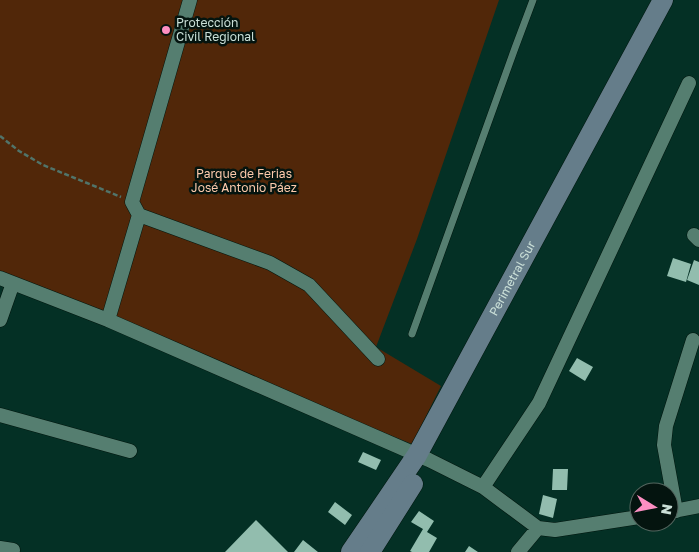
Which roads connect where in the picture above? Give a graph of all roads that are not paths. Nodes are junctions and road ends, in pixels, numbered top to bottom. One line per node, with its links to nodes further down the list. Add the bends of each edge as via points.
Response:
1 (190, 0): 6 (street, via 132,202)
2 (533, 0): 10 (lane)
3 (663, 0): 15 (main road, Perimetral Sur)
4 (675, 0): 15 (main road, Perimetral Sur, via 613,118)
5 (689, 83): 17 (street, via 539,403)
6 (139, 215): 9 (street); 12 (street, via 270,263 309,285)
7 (6, 280): 8 (street); 9 (street)
8 (0, 320)
9 (108, 320): 15 (street)
10 (412, 334)
11 (693, 340): 16 (street, via 666,426 664,445)
12 (378, 359)
13 (0, 414): 14 (street)
14 (130, 451)
15 (423, 458): 17 (street); 22 (main road, Perimetral Sur); 23 (main road, Perimetral Sur)
16 (668, 482)
17 (483, 487): 21 (street)
18 (699, 506): 19 (street)
19 (679, 510)
20 (629, 519): 21 (street, via 555,530)
21 (538, 528): 24 (street)
22 (351, 552)
23 (370, 552)
24 (518, 552)

